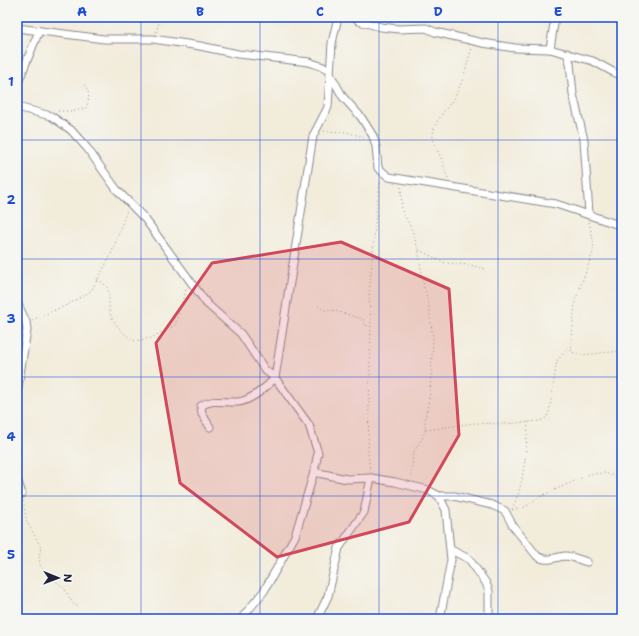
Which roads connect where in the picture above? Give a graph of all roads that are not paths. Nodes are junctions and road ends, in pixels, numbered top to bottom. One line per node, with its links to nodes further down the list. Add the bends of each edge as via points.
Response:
1 (338, 17): 8 (street, via 332,43)
2 (355, 17): 6 (street, via 359,21 381,27 426,28 474,41 514,48)
3 (555, 17): 6 (street)
4 (17, 28): 5 (street)
5 (39, 31): 8 (street, via 200,46 238,54 309,62); 10 (street)
6 (550, 49): 7 (street)
7 (567, 53): 9 (street, via 593,61 615,74); 12 (street, via 584,140)
8 (330, 72): 12 (street, via 343,97 361,117 374,140 378,168 389,177 556,204); 15 (street, via 328,107 315,132)
9 (622, 75)
10 (17, 85)
11 (17, 107): 15 (street, via 51,116 71,130 129,203 145,219 207,304 242,334 265,370)
12 (588, 213): 13 (street)
13 (622, 226)
14 (17, 302): 16 (street, via 26,322)
15 (275, 378): 17 (street, via 266,388 240,402 211,401 201,406 202,414); 18 (street, via 309,425 318,453)
16 (17, 393)
17 (210, 426)
18 (314, 472): 19 (street, via 347,479); 25 (street, via 296,536 264,591)
19 (371, 478): 22 (street, via 428,490); 26 (street, via 364,512 339,548 328,596)
20 (17, 479): 21 (street)
21 (22, 494)
22 (439, 496): 23 (street, via 446,510); 24 (street, via 454,496 492,505 505,511 513,526 542,559 570,556)
23 (451, 550): 27 (street); 28 (street, via 469,559 486,583 489,591)
24 (587, 562)
25 (241, 619)
26 (318, 619)
27 (440, 619)
28 (489, 619)

